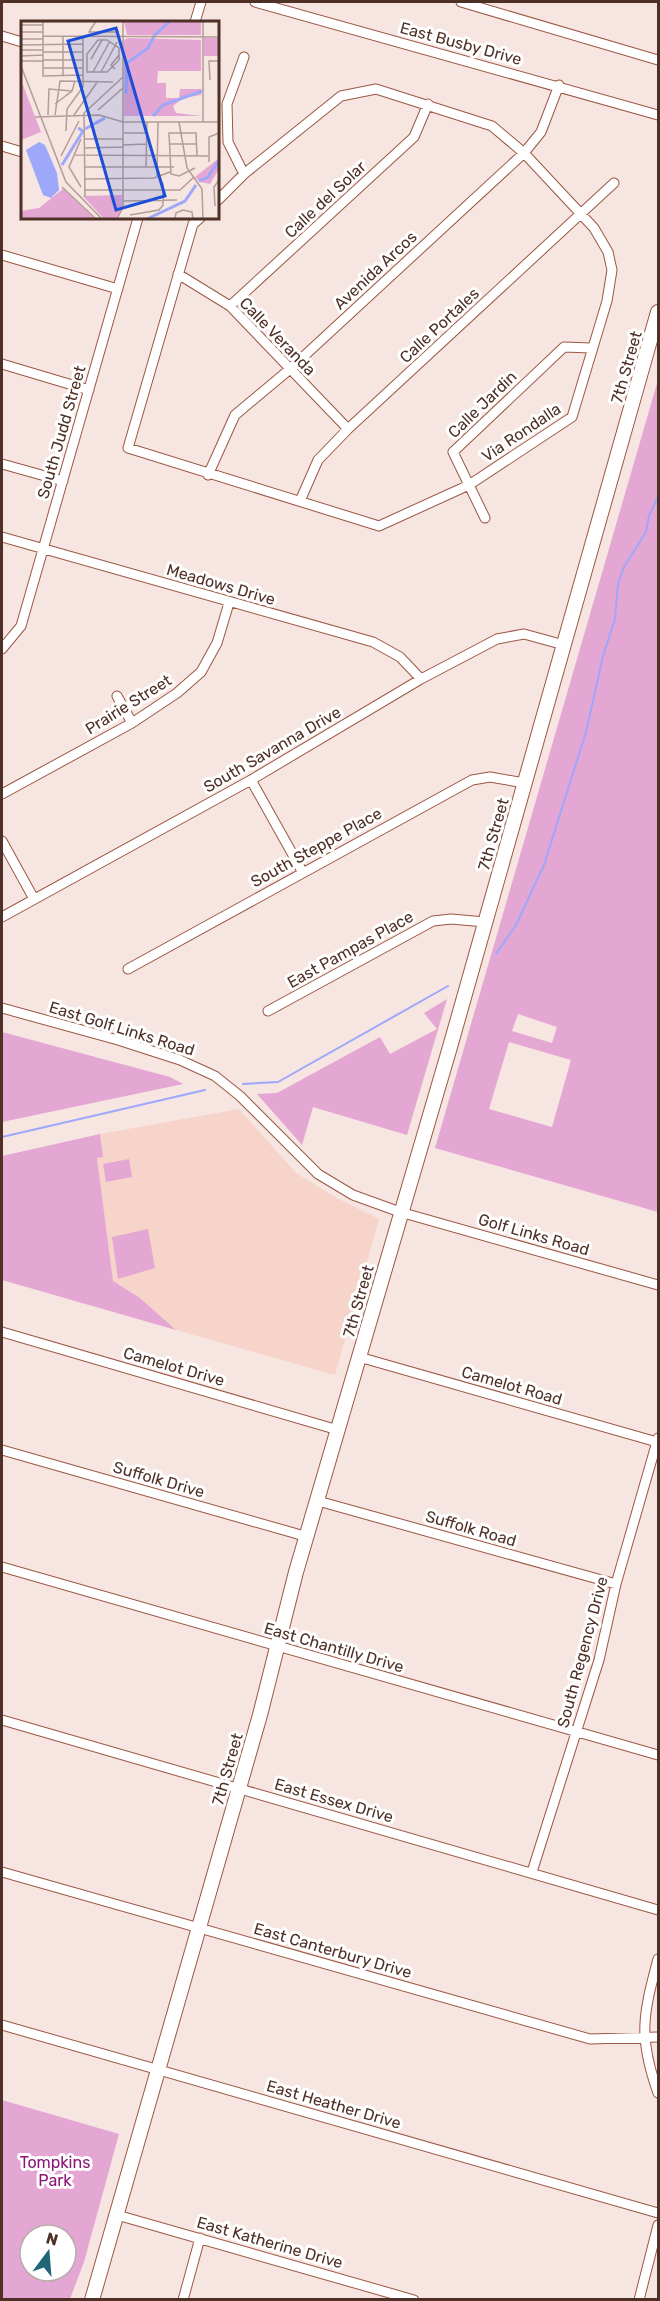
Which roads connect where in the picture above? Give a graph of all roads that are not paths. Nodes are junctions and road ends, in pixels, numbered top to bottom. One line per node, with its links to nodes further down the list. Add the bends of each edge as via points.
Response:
1 (201, 2): 4 (street)
2 (255, 2): 9 (street, East Busby Drive)
3 (465, 2): 8 (street)
4 (195, 21)
5 (2, 36): 6 (street)
6 (21, 42)
7 (244, 57): 15 (street, via 227,104 228,142)
8 (658, 60)
9 (559, 85): 11 (street, East Busby Drive); 14 (street, Avenida Arcos, via 541,132)
10 (428, 104): 14 (street, Via Rondalla, via 492,126); 15 (street, Via Rondalla, via 376,89 341,96); 24 (street, Calle del Solar, via 414,137)
11 (658, 115)
12 (2, 146): 13 (street)
13 (21, 152)
14 (524, 153): 18 (street, Via Rondalla); 28 (street, Avenida Arcos)
15 (244, 174): 17 (street, Via Rondalla)
16 (614, 183): 18 (street, Calle Portales)
17 (219, 199)
18 (579, 214): 26 (street, Via Rondalla, via 594,228 608,252 612,270 607,301); 30 (street, Calle Portales)
19 (138, 219): 23 (street, South Judd Street)
20 (199, 219): 22 (street, Via Rondalla, via 193,224)
21 (2, 255): 23 (street)
22 (178, 274): 24 (street, Calle Veranda); 32 (street, Via Rondalla, via 128,448)
23 (118, 289): 29 (street, South Judd Street)
24 (230, 306): 28 (street, Calle Veranda)
25 (658, 312): 40 (main road, 7th Street)
26 (591, 348): 34 (street, Via Rondalla, via 572,417); 34 (street, Calle Jardin, via 564,347 453,452)
27 (2, 364): 29 (street)
28 (290, 369): 30 (street, Calle Veranda); 32 (street, Avenida Arcos, via 235,414)
29 (89, 390): 33 (street, South Judd Street)
30 (348, 429): 35 (street, Calle Portales, via 318,460)
31 (2, 464): 33 (street)
32 (208, 475): 35 (street, Via Rondalla)
33 (63, 481): 38 (street, South Judd Street)
34 (469, 485): 35 (street, Via Rondalla, via 379,526); 36 (street, Calle Jardin)
35 (300, 501)
36 (485, 518)
37 (2, 537): 38 (street, Meadows Drive)
38 (44, 549): 39 (street, Meadows Drive); 41 (street, South Judd Street, via 21,626)
39 (229, 603): 42 (street, Meadows Drive, via 373,642 400,657); 44 (street, Prairie Street, via 217,644 201,672)
40 (564, 645): 42 (street, South Savanna Drive, via 524,633 511,635 496,639); 46 (main road, 7th Street)
41 (2, 649)
42 (421, 680): 45 (street, South Savanna Drive)
43 (117, 696): 44 (street)
44 (132, 723): 47 (street, Prairie Street)
45 (251, 780): 49 (street); 50 (street, South Savanna Drive)
46 (524, 783): 49 (street, South Steppe Place, via 490,777 472,780); 52 (main road, 7th Street)
47 (2, 794)
48 (2, 841): 50 (street)
49 (302, 871): 53 (street, South Steppe Place)
50 (34, 899): 51 (street, South Savanna Drive)
51 (2, 917)
52 (485, 922): 55 (street, East Pampas Place, via 433,921); 56 (main road, 7th Street)
53 (128, 969)
54 (2, 1008): 56 (street, East Golf Links Road, via 128,1043 215,1076 318,1174 353,1195)
55 (268, 1011)
56 (400, 1212): 57 (street, Golf Links Road); 59 (main road, 7th Street)
57 (658, 1285)
58 (2, 1332): 60 (street, Camelot Drive)
59 (359, 1357): 60 (main road, 7th Street); 61 (street, Camelot Road)
60 (338, 1430): 63 (main road, 7th Street)
61 (658, 1440): 66 (street, South Regency Drive)
62 (2, 1450): 64 (street, Suffolk Drive)
63 (318, 1501): 64 (main road, 7th Street); 66 (street, Suffolk Road)
64 (308, 1537): 67 (main road, 7th Street)
65 (2, 1567): 67 (street, East Chantilly Drive)
66 (616, 1584): 69 (street, South Regency Drive, via 599,1660)
67 (276, 1646): 69 (street, East Chantilly Drive); 71 (main road, 7th Street)
68 (2, 1720): 71 (street, East Essex Drive)
69 (576, 1732): 70 (street, East Chantilly Drive); 73 (street, South Regency Drive)
70 (658, 1755)
71 (239, 1788): 73 (street, East Essex Drive); 75 (main road, 7th Street)
72 (2, 1872): 75 (street, East Canterbury Drive)
73 (532, 1872): 74 (street, East Essex Drive)
74 (658, 1910)
75 (199, 1928): 79 (street, East Canterbury Drive, via 590,2039); 80 (main road, 7th Street)
76 (658, 1959): 79 (street, via 645,2008)
77 (2, 2025): 80 (street, East Heather Drive)
78 (658, 2037): 79 (street, East Canterbury Drive)
79 (644, 2038): 81 (street)
80 (159, 2069): 82 (street, East Heather Drive); 83 (main road, 7th Street)
81 (658, 2093)
82 (658, 2213)
83 (117, 2214): 85 (street, East Katherine Drive); 86 (main road, 7th Street)
84 (658, 2226): 89 (street)
85 (200, 2238): 87 (street); 88 (street, East Katherine Drive)
86 (92, 2300)
87 (183, 2300)
88 (414, 2300)
89 (639, 2300)

